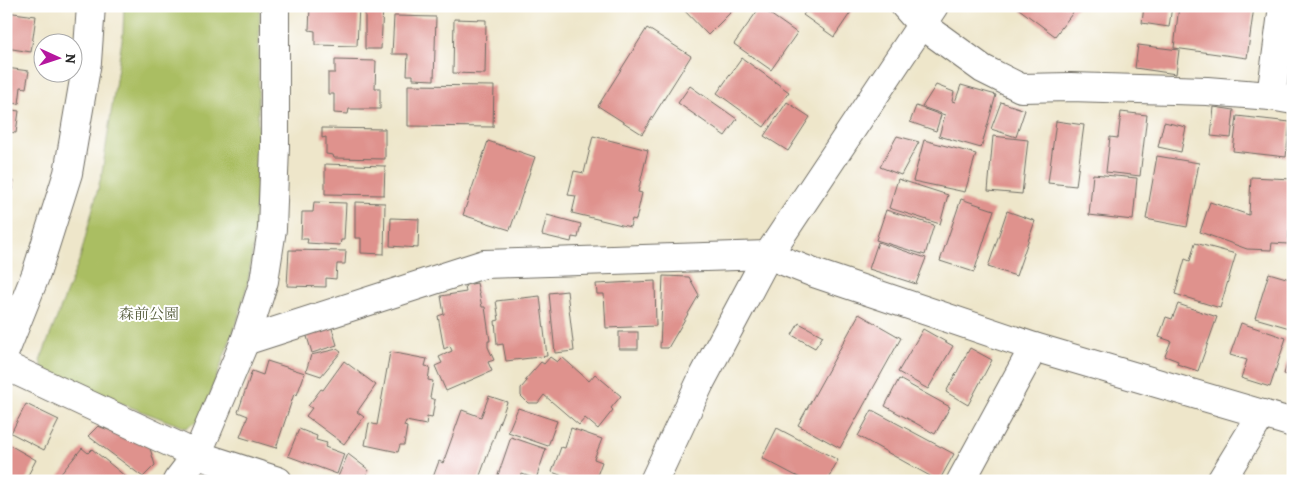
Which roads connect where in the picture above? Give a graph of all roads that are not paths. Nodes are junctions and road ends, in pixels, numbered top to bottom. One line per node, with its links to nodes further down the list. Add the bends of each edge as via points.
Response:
1 (91, 6): 9 (street, via 87,62 68,173 36,274)
2 (275, 6): 7 (street, via 272,229 264,281)
3 (1283, 6): 5 (street)
4 (920, 12): 5 (street, via 983,69 1022,88 1207,91); 6 (street)
5 (1282, 98)
6 (768, 255): 7 (street, via 484,264); 8 (street, via 814,274); 16 (street, via 700,383)
7 (245, 340): 13 (street)
8 (1034, 347): 11 (street); 17 (street)
9 (6, 349)
10 (6, 366): 13 (street)
11 (1262, 414): 12 (street); 18 (street)
12 (1293, 423)
13 (197, 455): 14 (street); 15 (street)
14 (177, 481)
15 (278, 481)
16 (654, 481)
17 (961, 481)
18 (1221, 481)

